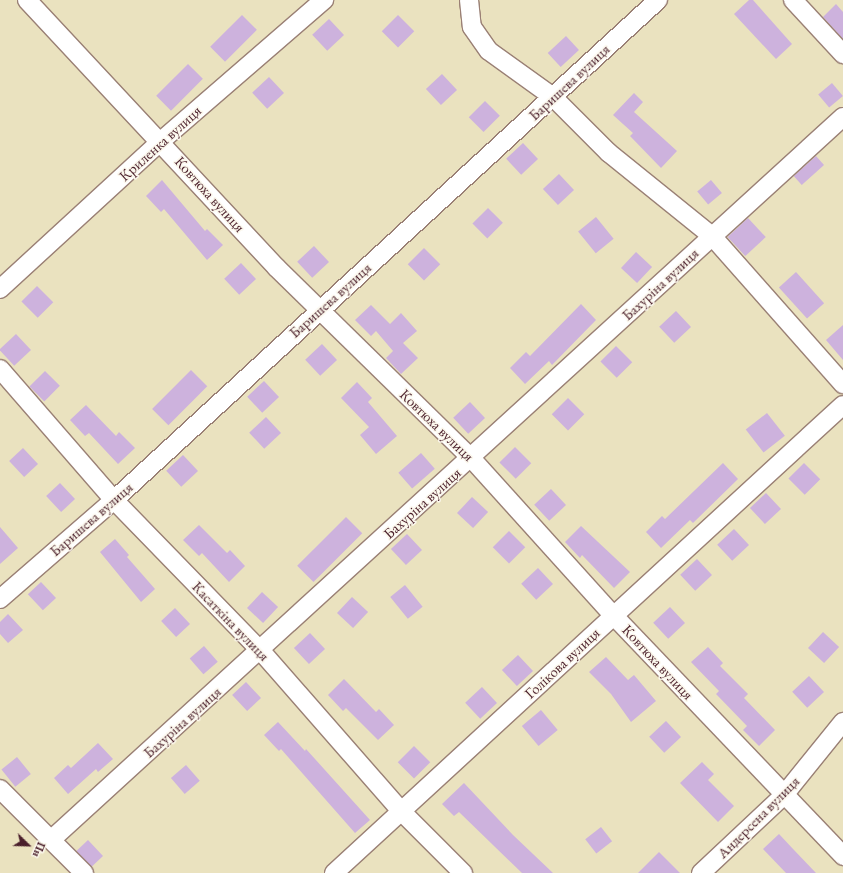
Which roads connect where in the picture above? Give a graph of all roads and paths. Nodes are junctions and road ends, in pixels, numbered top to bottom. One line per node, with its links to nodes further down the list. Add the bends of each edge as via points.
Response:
1 (27, 0): 9 (street, Ковтюха вулиця)
2 (324, 0): 9 (street, Криленка вулиця)
3 (469, 0): 7 (street, via 472,27 490,51)
4 (658, 0): 7 (street, Баришева вулиця)
5 (793, 0): 6 (street)
6 (843, 54)
7 (554, 97): 10 (street, via 609,152); 12 (street, Баришева вулиця)
8 (843, 117): 10 (street, Бахуріна вулиця)
9 (161, 141): 11 (street, Криленка вулиця); 12 (street, Ковтюха вулиця)
10 (712, 236): 14 (street); 16 (street, Бахуріна вулиця)
11 (0, 289)
12 (318, 310): 16 (street, Ковтюха вулиця); 17 (street, Баришева вулиця)
13 (0, 369): 17 (street, Касаткіна вулиця)
14 (843, 384)
15 (843, 405): 19 (street, Голікова вулиця)
16 (471, 458): 19 (street, Ковтюха вулиця); 20 (street, Бахуріна вулиця)
17 (114, 500): 18 (street, Баришева вулиця); 20 (street, Касаткіна вулиця)
18 (0, 599)
19 (614, 616): 23 (street, Ковтюха вулиця); 24 (street, Голікова вулиця)
20 (261, 651): 24 (street, Касаткіна вулиця); 25 (street, Бахуріна вулиця)
21 (843, 722): 23 (street, Андерсена вулиця)
22 (0, 789): 25 (street)
23 (784, 795): 26 (street, Ковтюха вулиця); 30 (street, Андерсена вулиця)
24 (401, 812): 28 (street, Голікова вулиця); 29 (street, Касаткіна вулиця)
25 (52, 839): 27 (street)
26 (843, 856)
27 (84, 873)
28 (334, 873)
29 (463, 873)
30 (701, 873)

